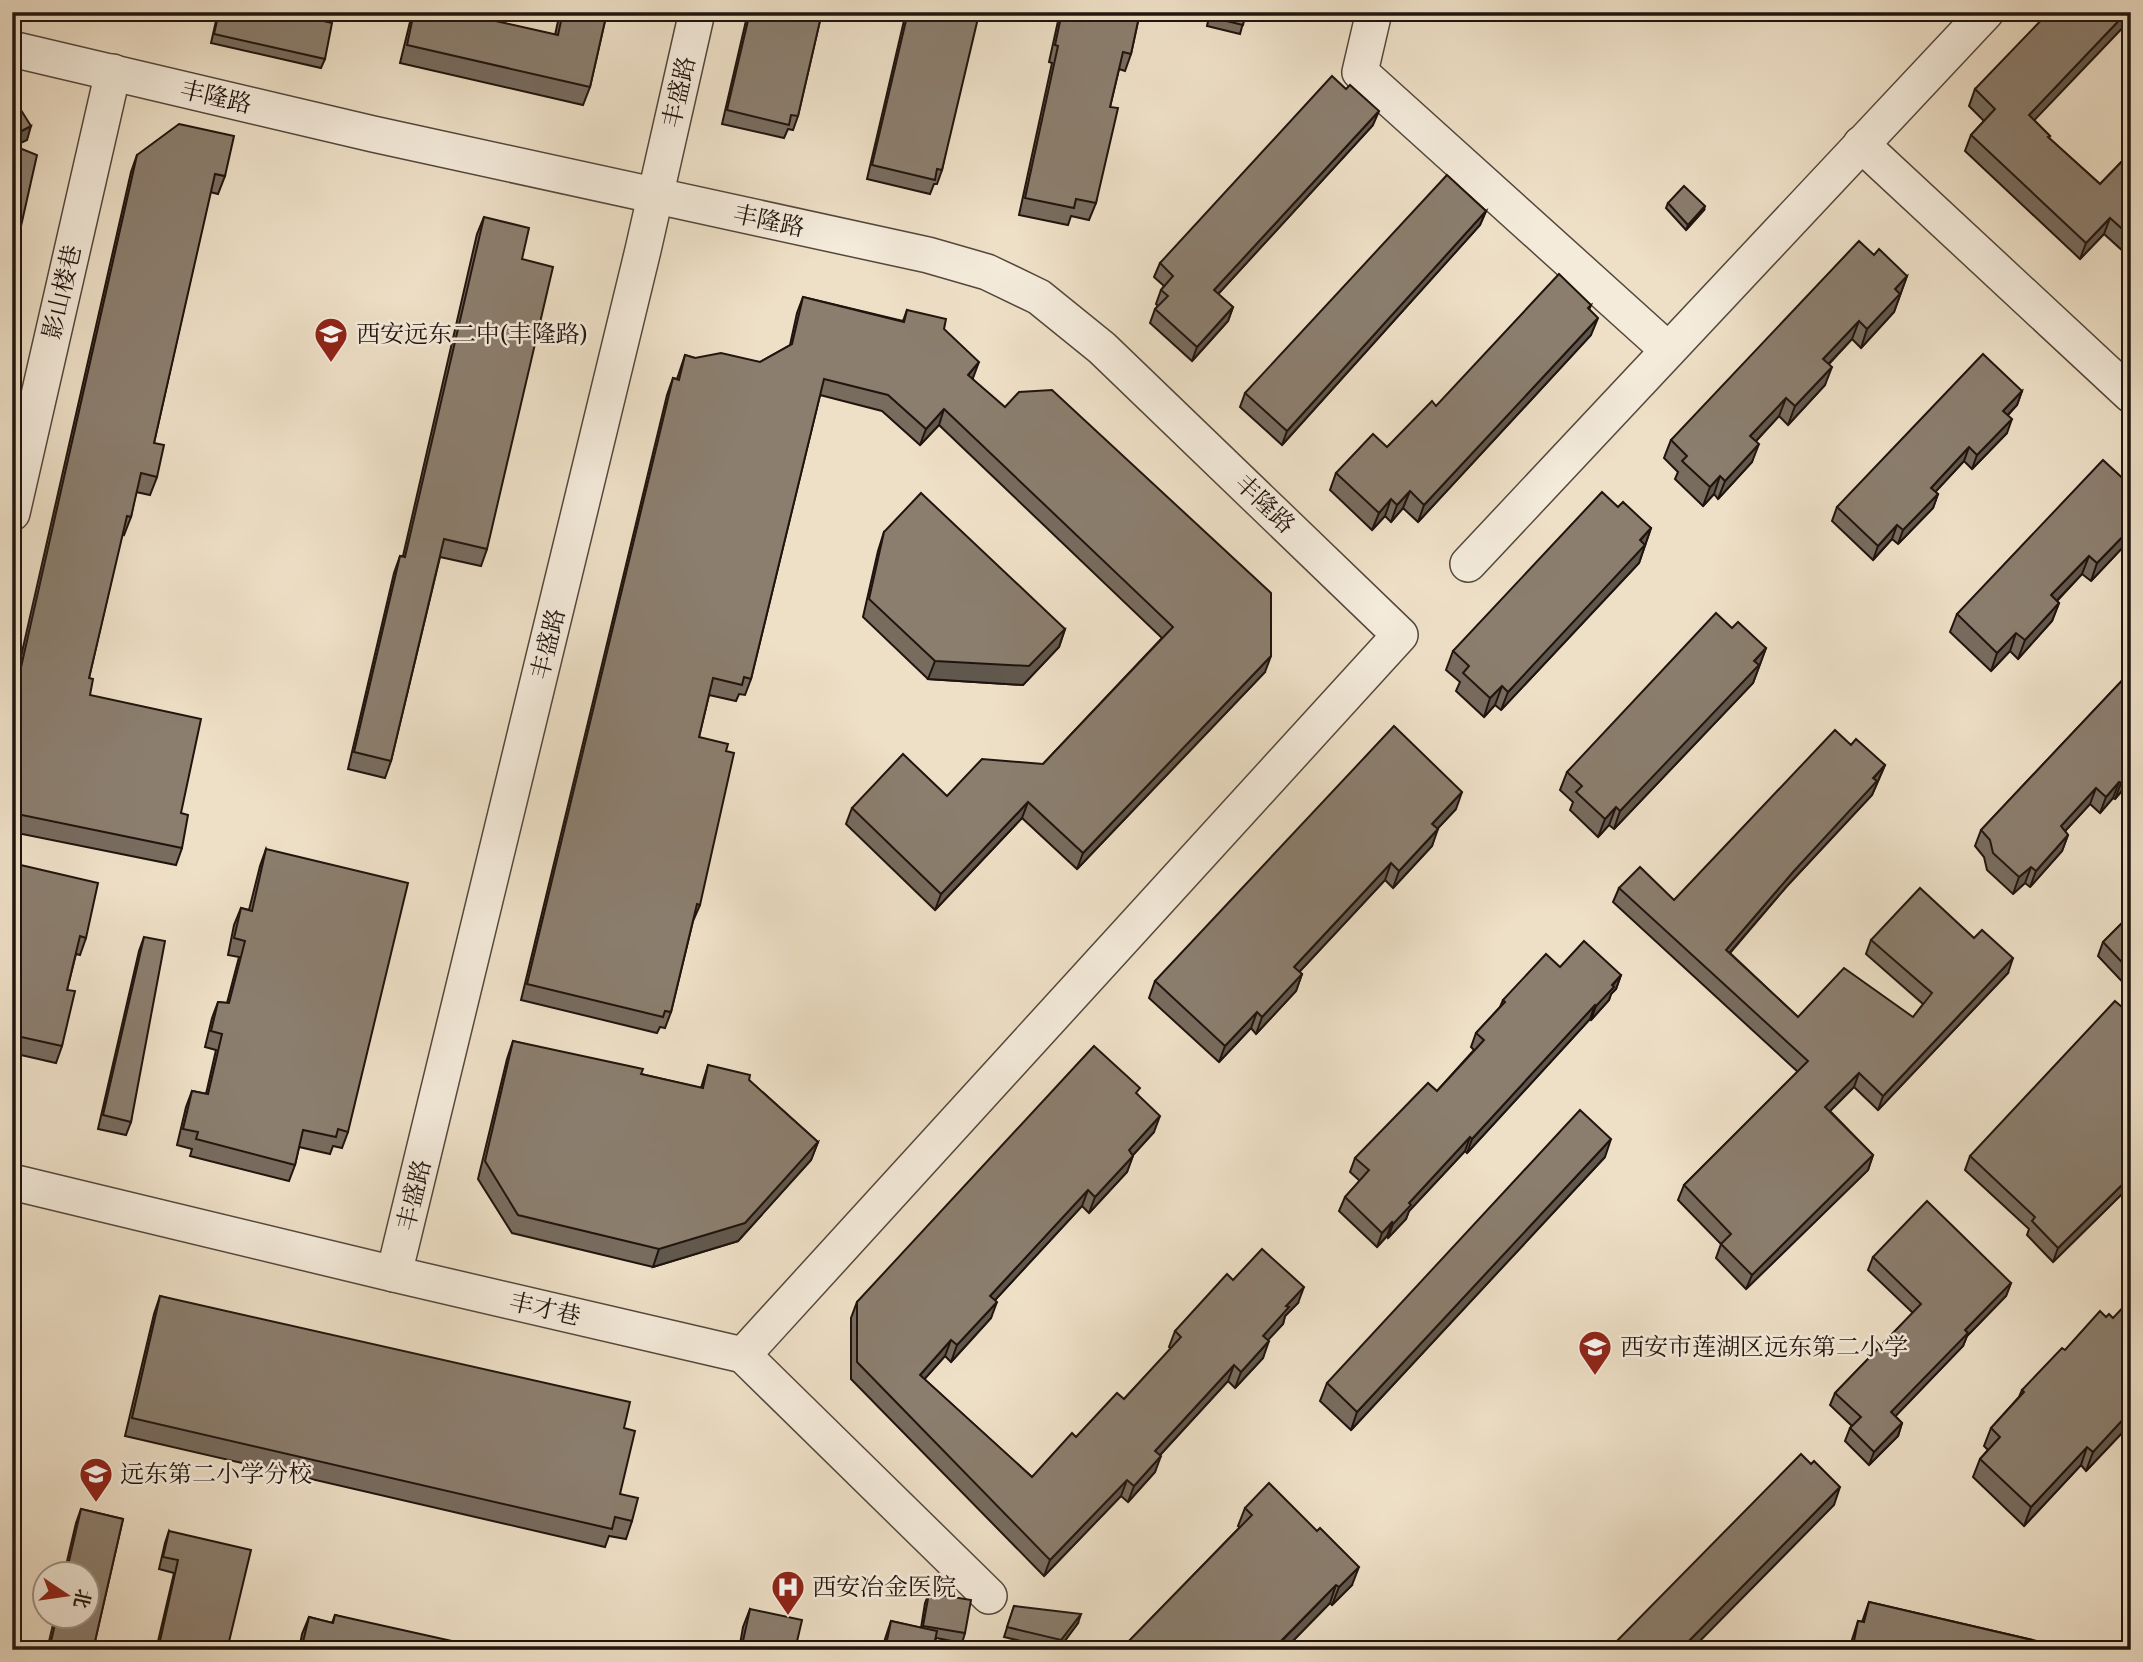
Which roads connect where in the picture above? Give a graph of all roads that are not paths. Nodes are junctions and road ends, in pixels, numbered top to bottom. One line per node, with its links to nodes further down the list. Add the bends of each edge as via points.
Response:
1 (697, 12): 7 (street, 丰盛路)
2 (1374, 12): 8 (street, via 1360,72)
3 (1986, 12): 6 (street)
4 (12, 48): 5 (street, 丰隆路)
5 (113, 72): 7 (street, 丰隆路); 10 (street, 影山楼巷)
6 (1861, 144): 8 (street); 9 (street)
7 (655, 195): 13 (street, 丰盛路); 14 (street, 丰隆路, via 928,255 987,272 1039,297 1102,348 1401,635)
8 (1668, 350): 11 (street)
9 (2131, 395)
10 (12, 513)
11 (1468, 564)
12 (12, 1182): 13 (street, 丰才巷)
13 (394, 1274): 14 (street, 丰才巷)
14 (743, 1355): 15 (street)
15 (989, 1596)

